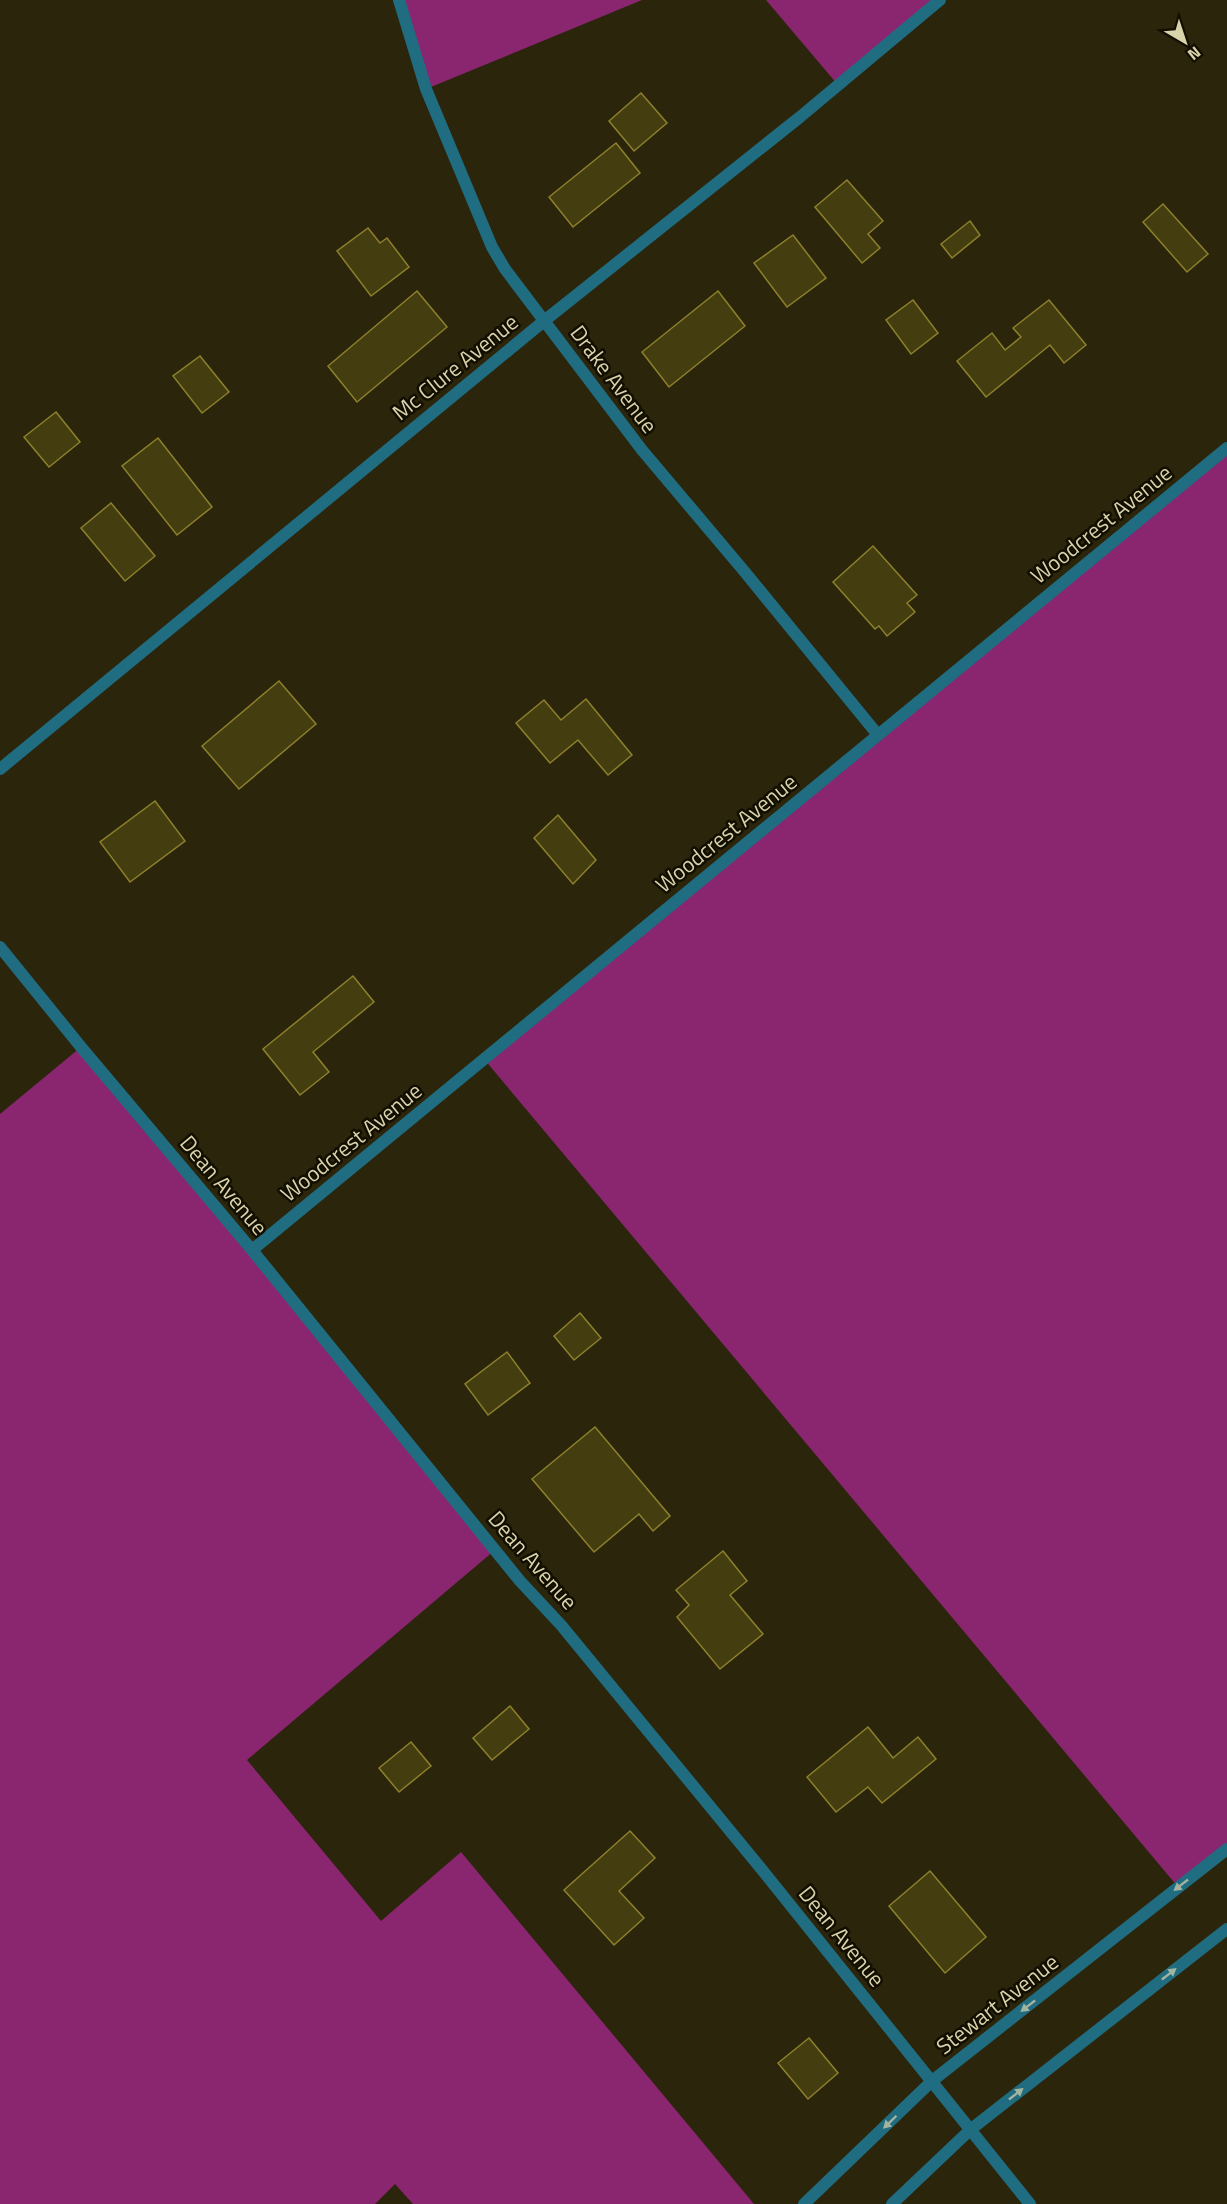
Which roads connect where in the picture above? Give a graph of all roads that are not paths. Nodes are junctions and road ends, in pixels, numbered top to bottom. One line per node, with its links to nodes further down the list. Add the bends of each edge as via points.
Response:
1 (399, 0): 3 (street, Drake Avenue, via 426,89 492,247)
2 (940, 0): 3 (street, Mc Clure Avenue)
3 (544, 321): 5 (street, Drake Avenue, via 642,450); 6 (street, Mc Clure Avenue)
4 (1227, 448): 5 (street, Woodcrest Avenue)
5 (878, 735): 8 (street, Woodcrest Avenue)
6 (0, 769)
7 (0, 947): 8 (street, Dean Avenue)
8 (252, 1250): 11 (street, Dean Avenue)
9 (1227, 1849): 11 (street, Stewart Avenue, one-way to 11)
10 (1227, 1929): 12 (street, one-way to 10)
11 (932, 2081): 12 (street, Dean Avenue); 13 (street, Stewart Avenue, one-way to 13)
12 (970, 2130): 14 (street); 15 (street, Dean Avenue)
13 (804, 2204)
14 (892, 2204)
15 (1030, 2204)

